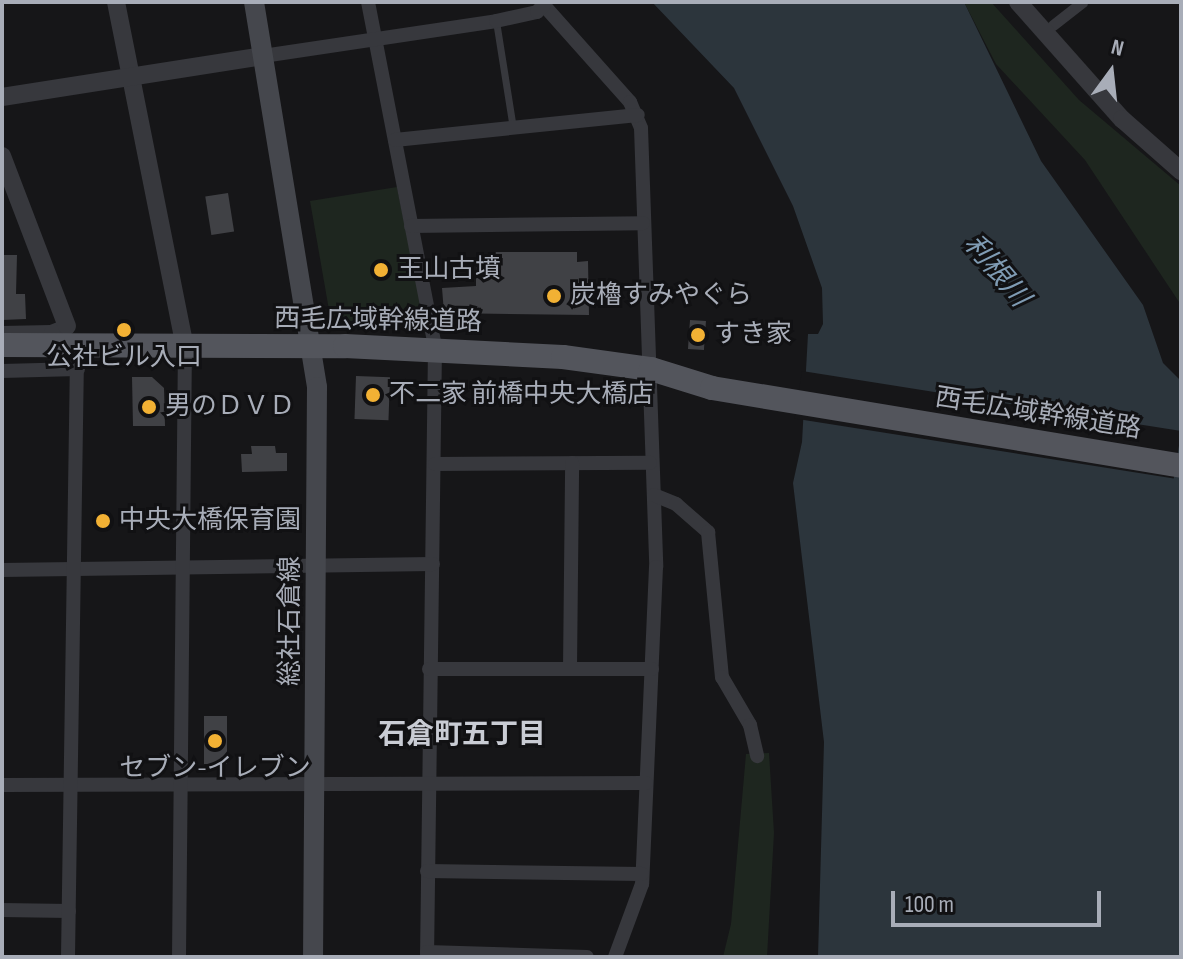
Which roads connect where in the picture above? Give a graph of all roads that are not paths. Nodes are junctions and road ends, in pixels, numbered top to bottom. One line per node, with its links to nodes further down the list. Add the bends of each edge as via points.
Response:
1 (116, 2): 11 (street)
2 (254, 2): 10 (main road, 総社石倉線)
3 (368, 2): 9 (street)
4 (1018, 2): 17 (street, via 1122,119)
5 (1082, 2): 8 (street)
6 (542, 4): 7 (street, via 537,12); 13 (street)
7 (496, 21): 9 (street); 14 (lane)
8 (1053, 25)
9 (375, 38): 10 (street); 15 (street)
10 (263, 56): 11 (street); 24 (main road, 総社石倉線)
11 (132, 75): 12 (street); 25 (street)
12 (2, 97)
13 (638, 115): 14 (street); 18 (street)
14 (513, 128): 15 (street)
15 (395, 140): 19 (street)
16 (2, 156): 20 (street)
17 (1181, 171)
18 (643, 223): 19 (street); 29 (street)
19 (411, 226): 26 (street)
20 (67, 326): 21 (street, via 51,332)
21 (2, 333)
22 (2, 345): 23 (main road, 西毛広域幹線道路)
23 (102, 346): 25 (main road, 西毛広域幹線道路); 28 (main road, 西毛広域幹線道路)
24 (312, 346): 25 (main road, 西毛広域幹線道路); 26 (main road, 西毛広域幹線道路); 39 (main road, 総社石倉線)
25 (185, 347): 40 (street)
26 (435, 348): 29 (main road, 西毛広域幹線道路); 35 (street)
27 (2, 361): 28 (main road, 西毛広域幹線道路)
28 (77, 364): 30 (street); 41 (street)
29 (650, 369): 31 (main road, 西毛広域幹線道路); 34 (street)
30 (2, 371)
31 (713, 380): 32 (main road, 西毛広域幹線道路); 36 (main road, 西毛広域幹線道路)
32 (1181, 450)
33 (572, 463): 34 (street); 35 (street); 43 (street)
34 (650, 463): 37 (street)
35 (435, 464): 38 (street)
36 (1181, 466)
37 (654, 495): 45 (street); 46 (street, via 676,504 708,532 722,677 745,713)
38 (433, 564): 39 (street); 44 (street)
39 (318, 565): 40 (street); 51 (main road, 総社石倉線)
40 (184, 567): 41 (street); 52 (street)
41 (75, 569): 42 (street); 50 (street)
42 (2, 570)
43 (570, 668): 44 (street); 45 (street)
44 (429, 669): 49 (street)
45 (652, 669): 47 (street)
46 (757, 756)
47 (646, 783): 49 (street); 54 (street)
48 (2, 785): 50 (street)
49 (431, 786): 51 (street); 53 (street)
50 (71, 787): 52 (street); 56 (street)
51 (316, 787): 52 (street); 60 (main road, 総社石倉線)
52 (181, 788): 59 (street)
53 (427, 871): 54 (street); 57 (street)
54 (642, 874): 62 (street, via 637,906)
55 (2, 910): 56 (street)
56 (69, 911): 58 (street)
57 (427, 954): 61 (street)
58 (68, 957)
59 (179, 957)
60 (313, 957)
61 (587, 957)
62 (615, 957)

